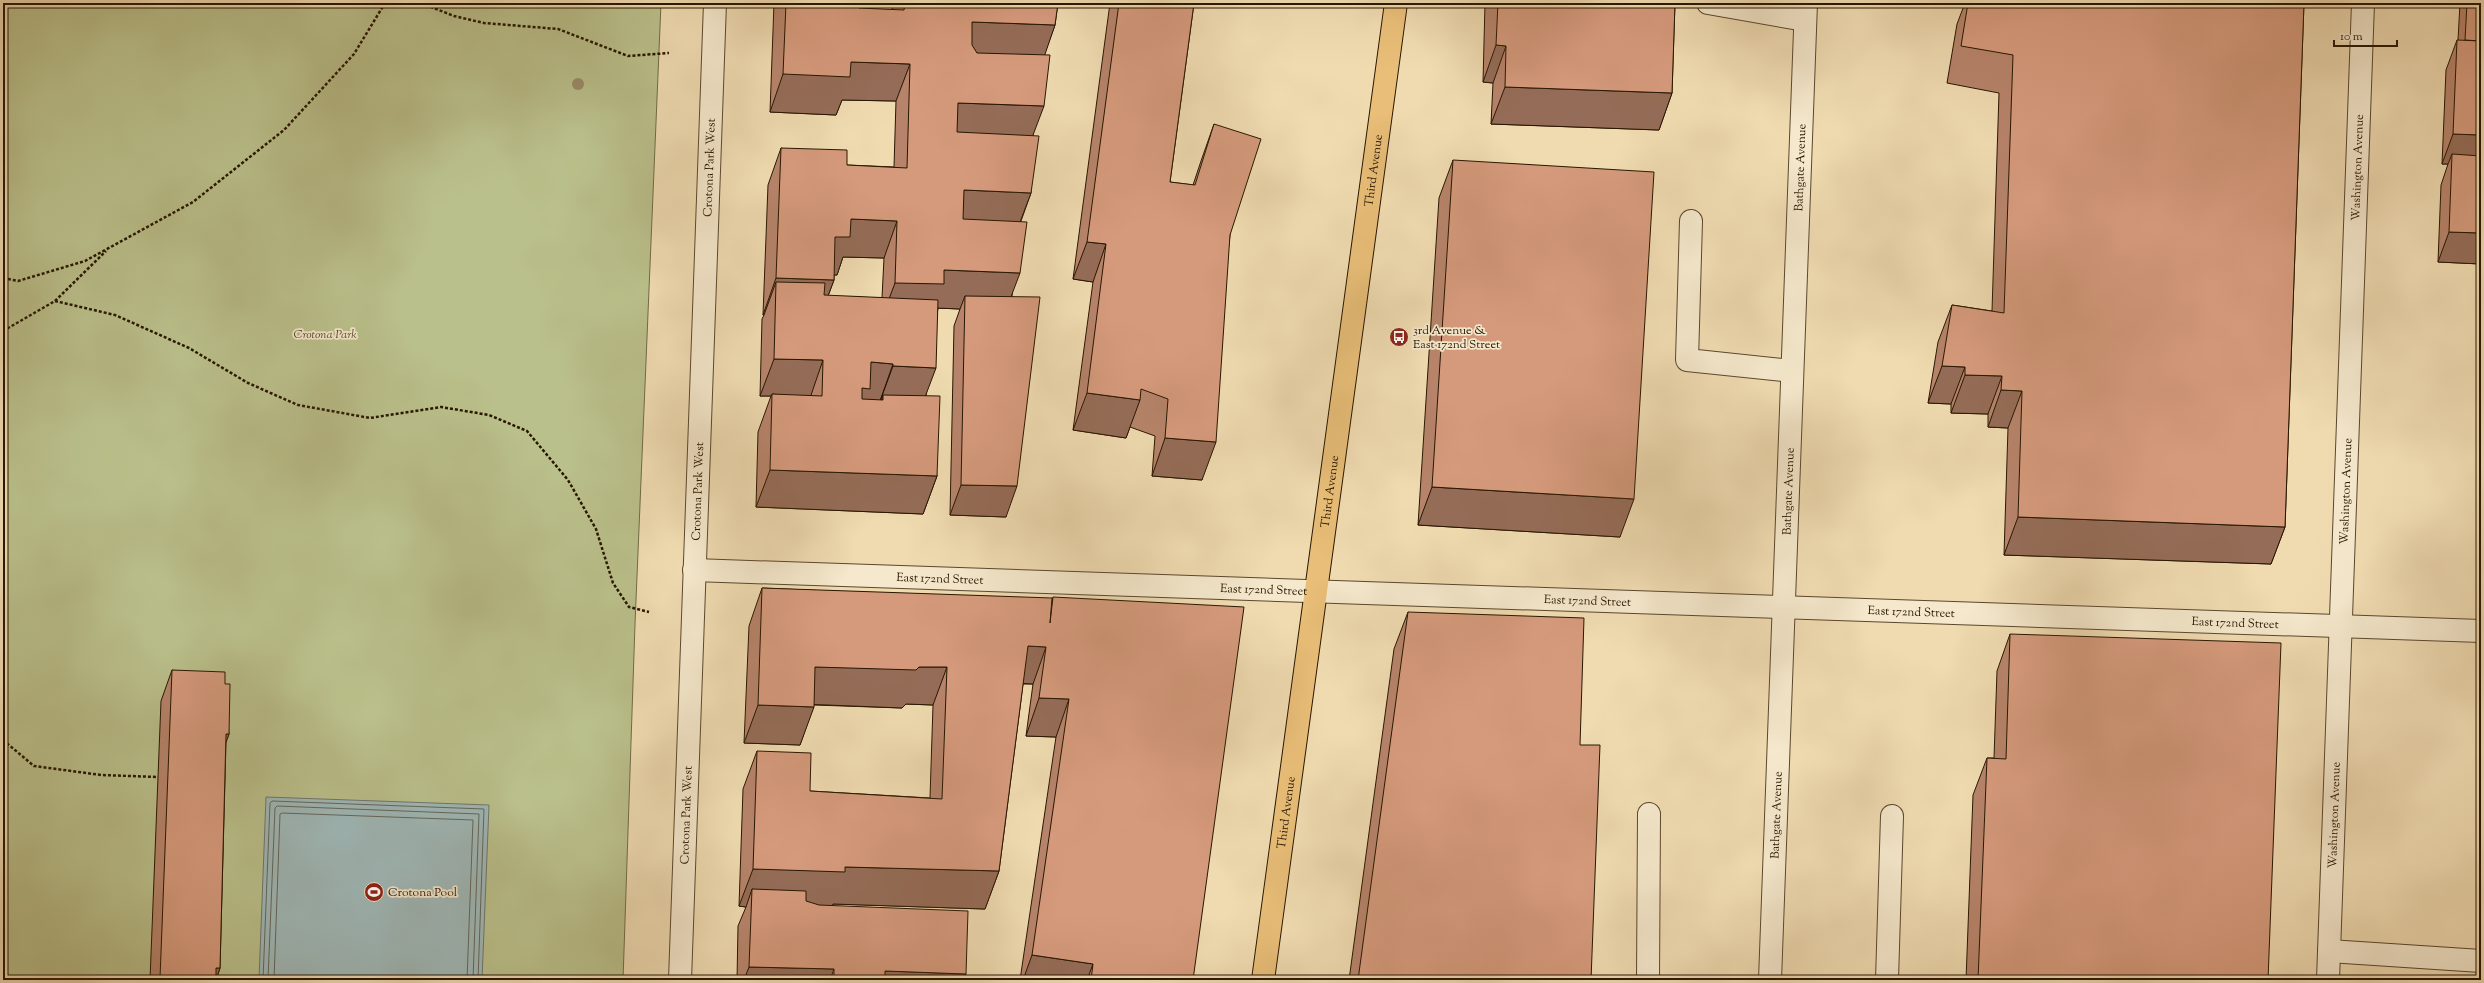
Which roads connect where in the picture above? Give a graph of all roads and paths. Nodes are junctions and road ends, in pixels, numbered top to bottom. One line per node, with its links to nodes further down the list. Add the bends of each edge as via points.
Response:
1 (385, 3): 10 (path, via 354,54 284,130 193,202)
2 (421, 3): 8 (path, via 454,16 484,23 558,29 628,56)
3 (715, 3): 15 (street, Crotona Park West)
4 (1396, 3): 16 (main road, Third Avenue)
5 (1708, 3): 7 (street)
6 (2363, 3): 19 (street, Washington Avenue)
7 (1806, 11): 14 (street, Bathgate Avenue)
8 (670, 53)
9 (1691, 221): 14 (street, via 1687,360)
10 (109, 248): 11 (path, via 85,261 18,281); 12 (path)
11 (3, 278)
12 (55, 301): 13 (path); 18 (path, via 115,315 189,348 248,384 298,405 370,418 441,407 488,415 527,430 568,480 593,523 612,584 629,607)
13 (3, 331)
14 (1792, 371): 17 (street, Bathgate Avenue)
15 (694, 570): 16 (street, East 172nd Street); 27 (street, Crotona Park West)
16 (1316, 590): 17 (street, East 172nd Street); 28 (main road, Third Avenue)
17 (1784, 606): 19 (street, East 172nd Street); 30 (street, Bathgate Avenue)
18 (649, 612)
19 (2341, 626): 20 (street, East 172nd Street); 25 (street, Washington Avenue)
20 (2481, 631)
21 (3, 740): 22 (path, via 34,766 101,775)
22 (158, 777)
23 (1649, 814): 29 (street)
24 (1892, 816): 31 (street)
25 (2329, 951): 26 (street); 32 (street, Washington Avenue)
26 (2481, 961)
27 (680, 980)
28 (1263, 980)
29 (1648, 980)
30 (1770, 980)
31 (1887, 980)
32 (2328, 980)

